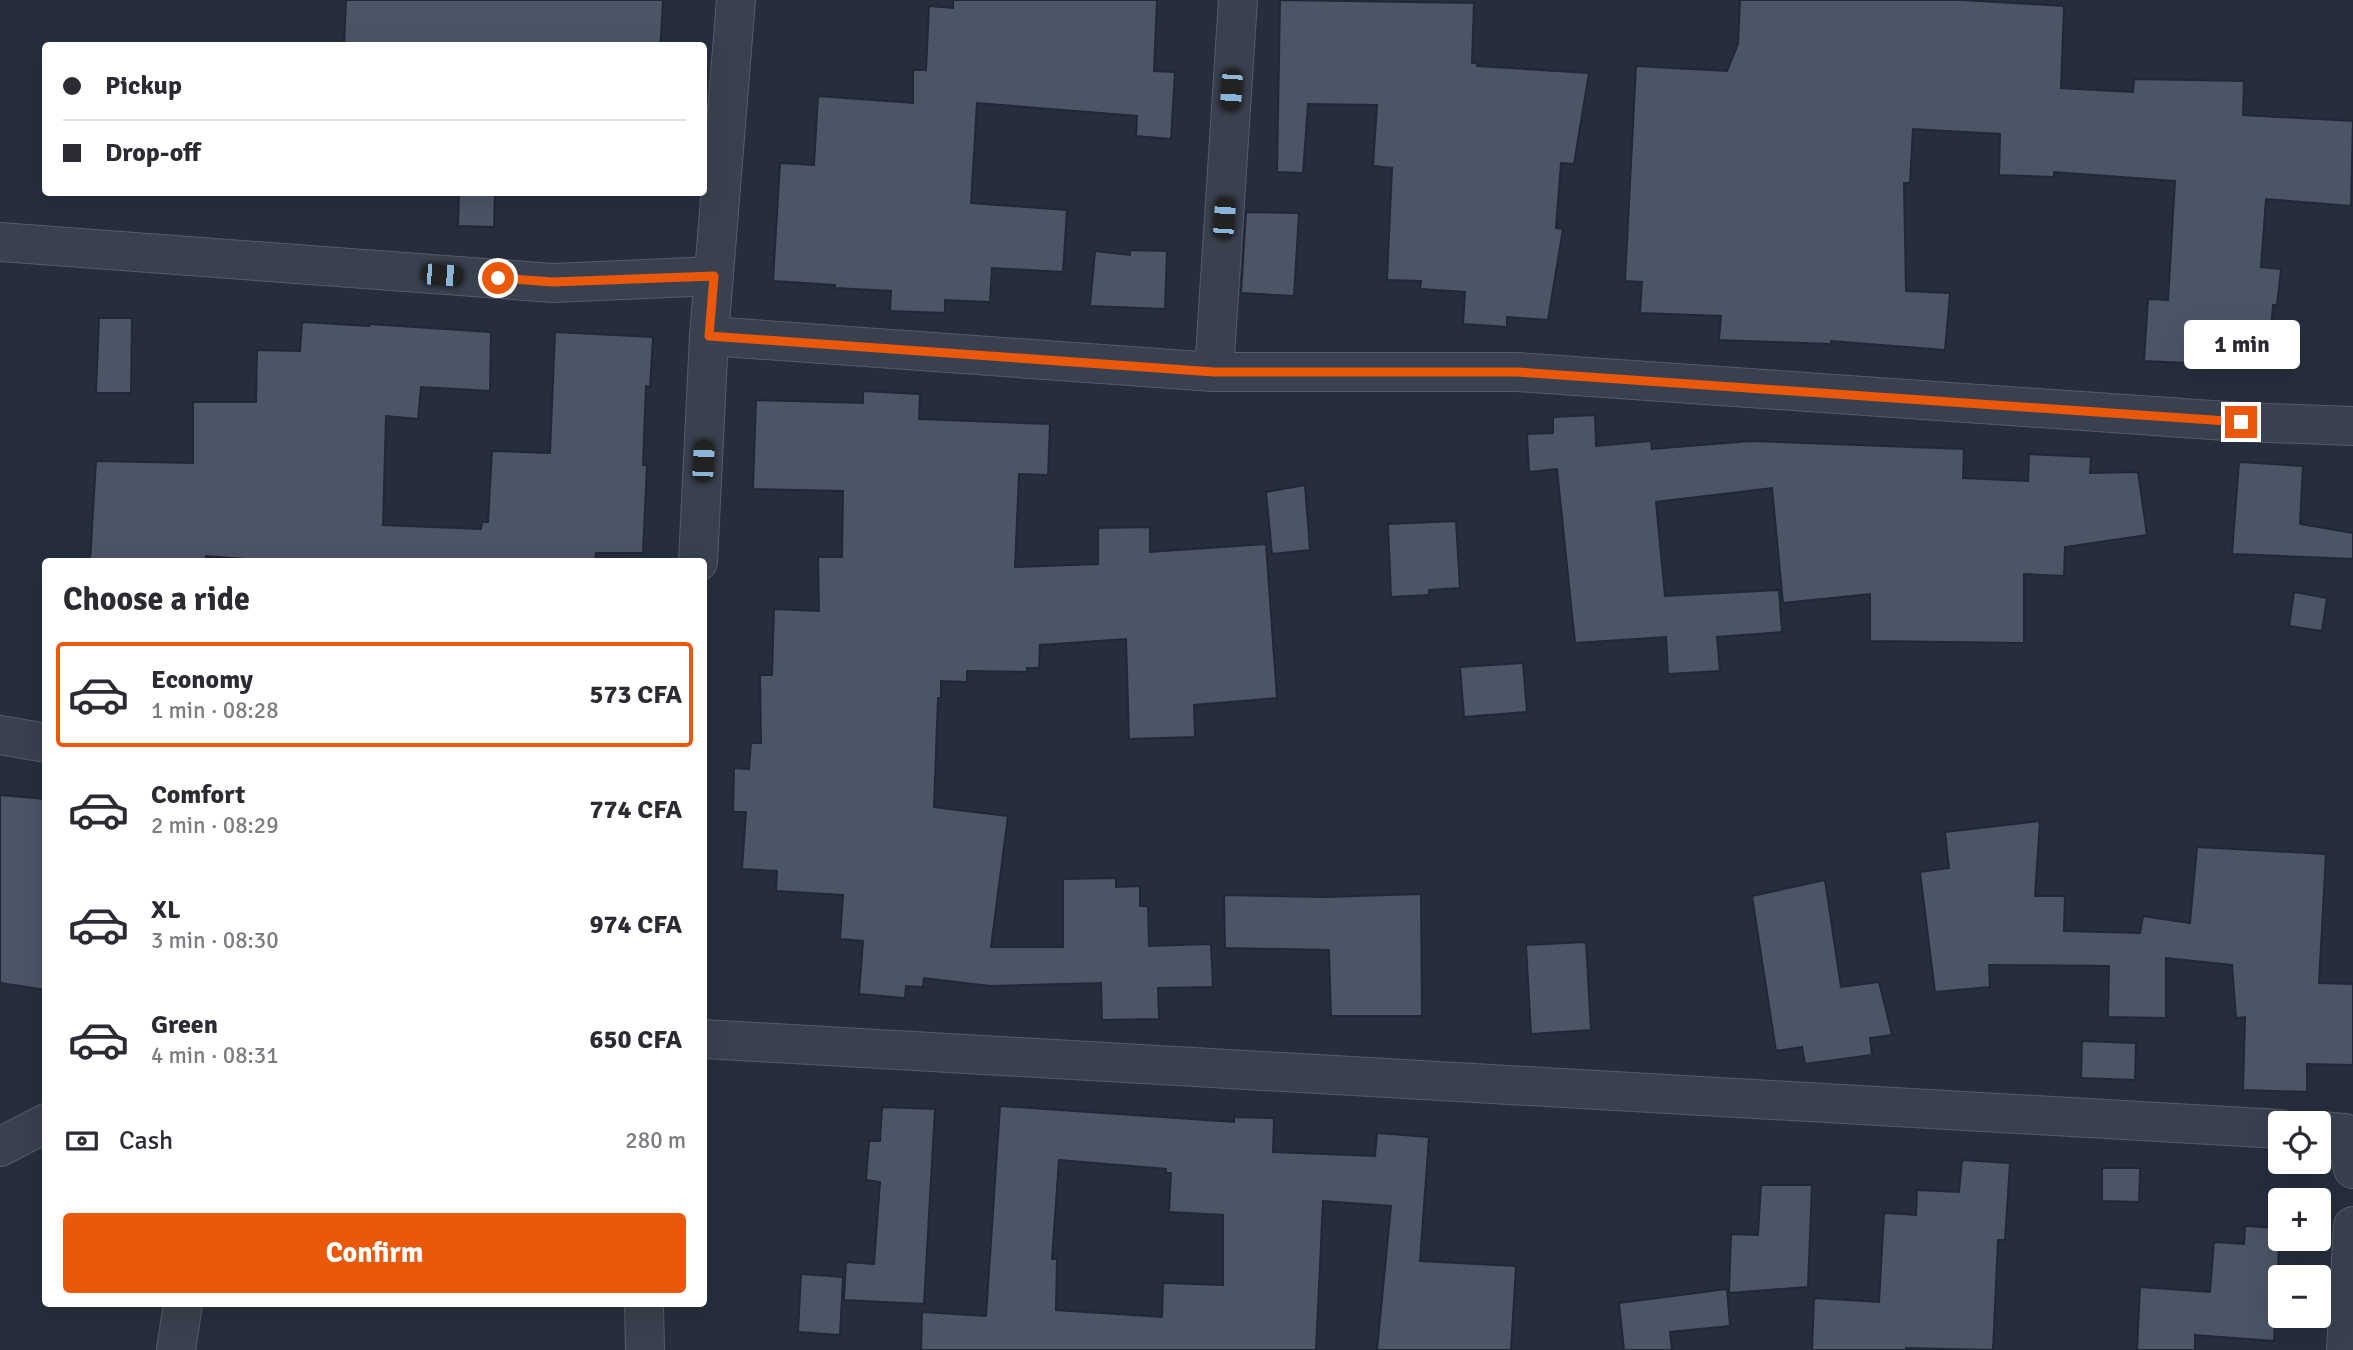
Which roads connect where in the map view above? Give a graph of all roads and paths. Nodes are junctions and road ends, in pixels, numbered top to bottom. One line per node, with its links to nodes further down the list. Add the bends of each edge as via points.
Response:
1 (736, 0): 4 (street)
2 (1238, 0): 6 (street)
3 (0, 242): 4 (street, via 553,282)
4 (714, 276): 5 (street)
5 (709, 336): 6 (street); 8 (street)
6 (1214, 372): 7 (street, via 1517,372)
7 (2353, 426)
8 (698, 558)
9 (0, 735): 10 (street)
10 (42, 742)
11 (707, 1039): 13 (street)
12 (42, 1125): 15 (street)
13 (2268, 1128)
14 (2331, 1132): 16 (street, via 2346,1133)
15 (0, 1147)
16 (2353, 1169)
17 (2353, 1226): 22 (street)
18 (183, 1307): 20 (street)
19 (644, 1307): 21 (street)
20 (176, 1350)
21 (645, 1350)
22 (2346, 1350)

